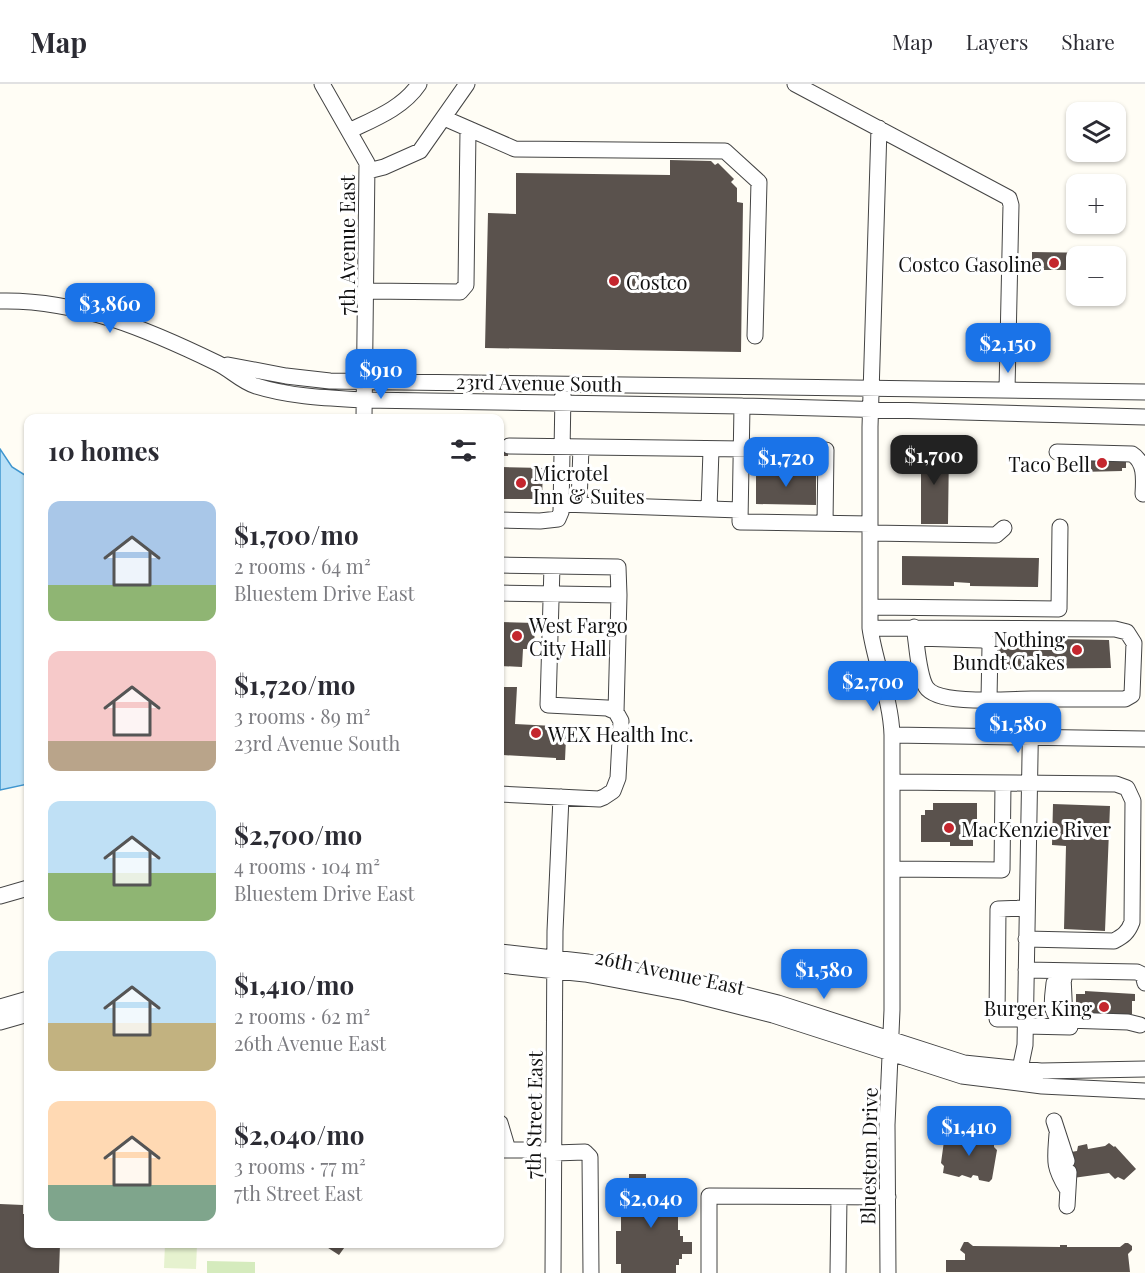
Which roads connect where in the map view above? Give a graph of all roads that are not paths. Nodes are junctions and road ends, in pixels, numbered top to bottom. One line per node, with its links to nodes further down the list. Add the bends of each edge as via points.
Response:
1 (322, 84): 8 (street, 7th Avenue East)
2 (467, 84): 5 (street)
3 (795, 84): 6 (street)
4 (409, 88): 8 (street, via 388,112)
5 (444, 118): 7 (street); 9 (street, via 420,151)
6 (879, 128): 16 (street, Bluestem Drive); 17 (street, via 1009,198)
7 (468, 130): 10 (street, via 464,289); 12 (street, via 515,149 725,151 759,183)
8 (349, 131): 9 (street, 7th Avenue East)
9 (368, 171): 10 (street, 7th Avenue East)
10 (367, 291): 14 (street, 7th Avenue East)
11 (0, 301): 13 (street, via 60,305 112,317)
12 (755, 336)
13 (219, 364): 14 (street, 23rd Avenue South, via 286,376); 19 (street, 23rd Avenue South, via 254,386 309,397)
14 (366, 381): 15 (street, 23rd Avenue South); 19 (street, 7th Avenue East)
15 (563, 384): 16 (street, 23rd Avenue South); 20 (street)
16 (871, 388): 17 (street, 23rd Avenue South); 22 (street, Bluestem Drive)
17 (1007, 390): 18 (street, 23rd Avenue South)
18 (1145, 392)
19 (364, 400): 20 (street, 23rd Avenue South); 23 (street, 7th Avenue East)
20 (563, 403): 21 (street, 23rd Avenue South); 26 (street)
21 (742, 406): 22 (street, 23rd Avenue South); 29 (street)
22 (870, 409): 24 (street, 23rd Avenue South); 40 (street, Bluestem Drive)
23 (364, 414)
24 (1145, 417)
25 (509, 447): 26 (street)
26 (562, 447): 27 (street); 32 (street)
27 (581, 447): 28 (street); 33 (street)
28 (711, 450): 29 (street); 34 (street)
29 (741, 450): 35 (street); 37 (street, via 826,450)
30 (1057, 452): 31 (street, via 1124,453 1139,457 1145,472)
31 (1143, 494)
32 (561, 504): 33 (street); 36 (street, via 558,519)
33 (579, 504): 34 (street)
34 (709, 509): 35 (street)
35 (740, 510): 37 (street, via 740,522)
36 (504, 520)
37 (825, 523): 40 (street)
38 (1060, 527): 46 (street, via 1059,609)
39 (1004, 528): 40 (street, via 996,535)
40 (870, 529): 46 (street, Bluestem Drive)
41 (504, 565): 42 (street)
42 (552, 566): 44 (street); 45 (street, via 618,567)
43 (504, 593): 44 (street)
44 (551, 594): 45 (street); 51 (street, via 548,705 607,708)
45 (618, 594): 51 (street)
46 (870, 607): 47 (street, Bluestem Drive)
47 (870, 628): 48 (street); 52 (street, Bluestem Drive)
48 (915, 633): 49 (street, via 926,687 934,695); 49 (street, via 988,642); 50 (street, via 1115,629 1127,632 1134,643 1132,695 1125,699)
49 (989, 699): 50 (street)
50 (1031, 699): 53 (street)
51 (616, 712): 59 (street, via 621,722 618,778 613,791 598,799)
52 (892, 735): 53 (street); 55 (street, Bluestem Drive)
53 (1029, 738): 54 (street); 57 (street)
54 (1145, 740)
55 (892, 782): 56 (street); 60 (street, Bluestem Drive)
56 (1003, 783): 57 (street); 60 (street, via 1002,870)
57 (1029, 783): 63 (street); 64 (street, via 1116,784 1127,788 1133,801 1132,922 1123,937 1114,941)
58 (504, 794): 59 (street)
59 (561, 797): 67 (street, 7th Street East)
60 (892, 868): 79 (street, Bluestem Drive)
61 (24, 889): 62 (street)
62 (0, 896)
63 (1027, 908): 64 (street); 76 (street, via 998,909 997,1019)
64 (1026, 939): 68 (street)
65 (504, 953): 67 (street, 26th Avenue East)
66 (504, 965): 67 (street, 26th Avenue East)
67 (556, 965): 79 (street, 26th Avenue East, via 588,962 691,981 778,1003); 84 (street, 7th Street East)
68 (1026, 970): 69 (street); 76 (street)
69 (1047, 971): 70 (street); 78 (street)
70 (1063, 975): 71 (street, via 1137,972); 77 (street, via 1054,983 1052,1004 1057,1018)
71 (1145, 982)
72 (24, 1000): 73 (street)
73 (0, 1007)
74 (24, 1015): 75 (street)
75 (0, 1022)
76 (1025, 1022): 78 (street); 80 (street)
77 (1142, 1022): 78 (street, via 1125,1029)
78 (1045, 1027)
79 (892, 1047): 80 (street, 26th Avenue East, via 964,1063); 82 (street, 26th Avenue East, via 962,1076 1042,1086); 87 (street, Bluestem Drive)
80 (1020, 1069): 81 (street, 26th Avenue East)
81 (1145, 1069)
82 (1145, 1091)
83 (504, 1150): 84 (street)
84 (554, 1151): 89 (street, 7th Street East); 90 (street, via 585,1152 590,1156)
85 (1067, 1189): 85 (street, via 1057,1174 1056,1128 1066,1167); 88 (street)
86 (839, 1197): 87 (street); 91 (street, via 709,1196); 92 (street)
87 (888, 1197): 93 (street, Bluestem Drive)
88 (1067, 1206)
89 (553, 1273)
90 (591, 1273)
91 (710, 1273)
92 (838, 1273)
93 (888, 1273)

